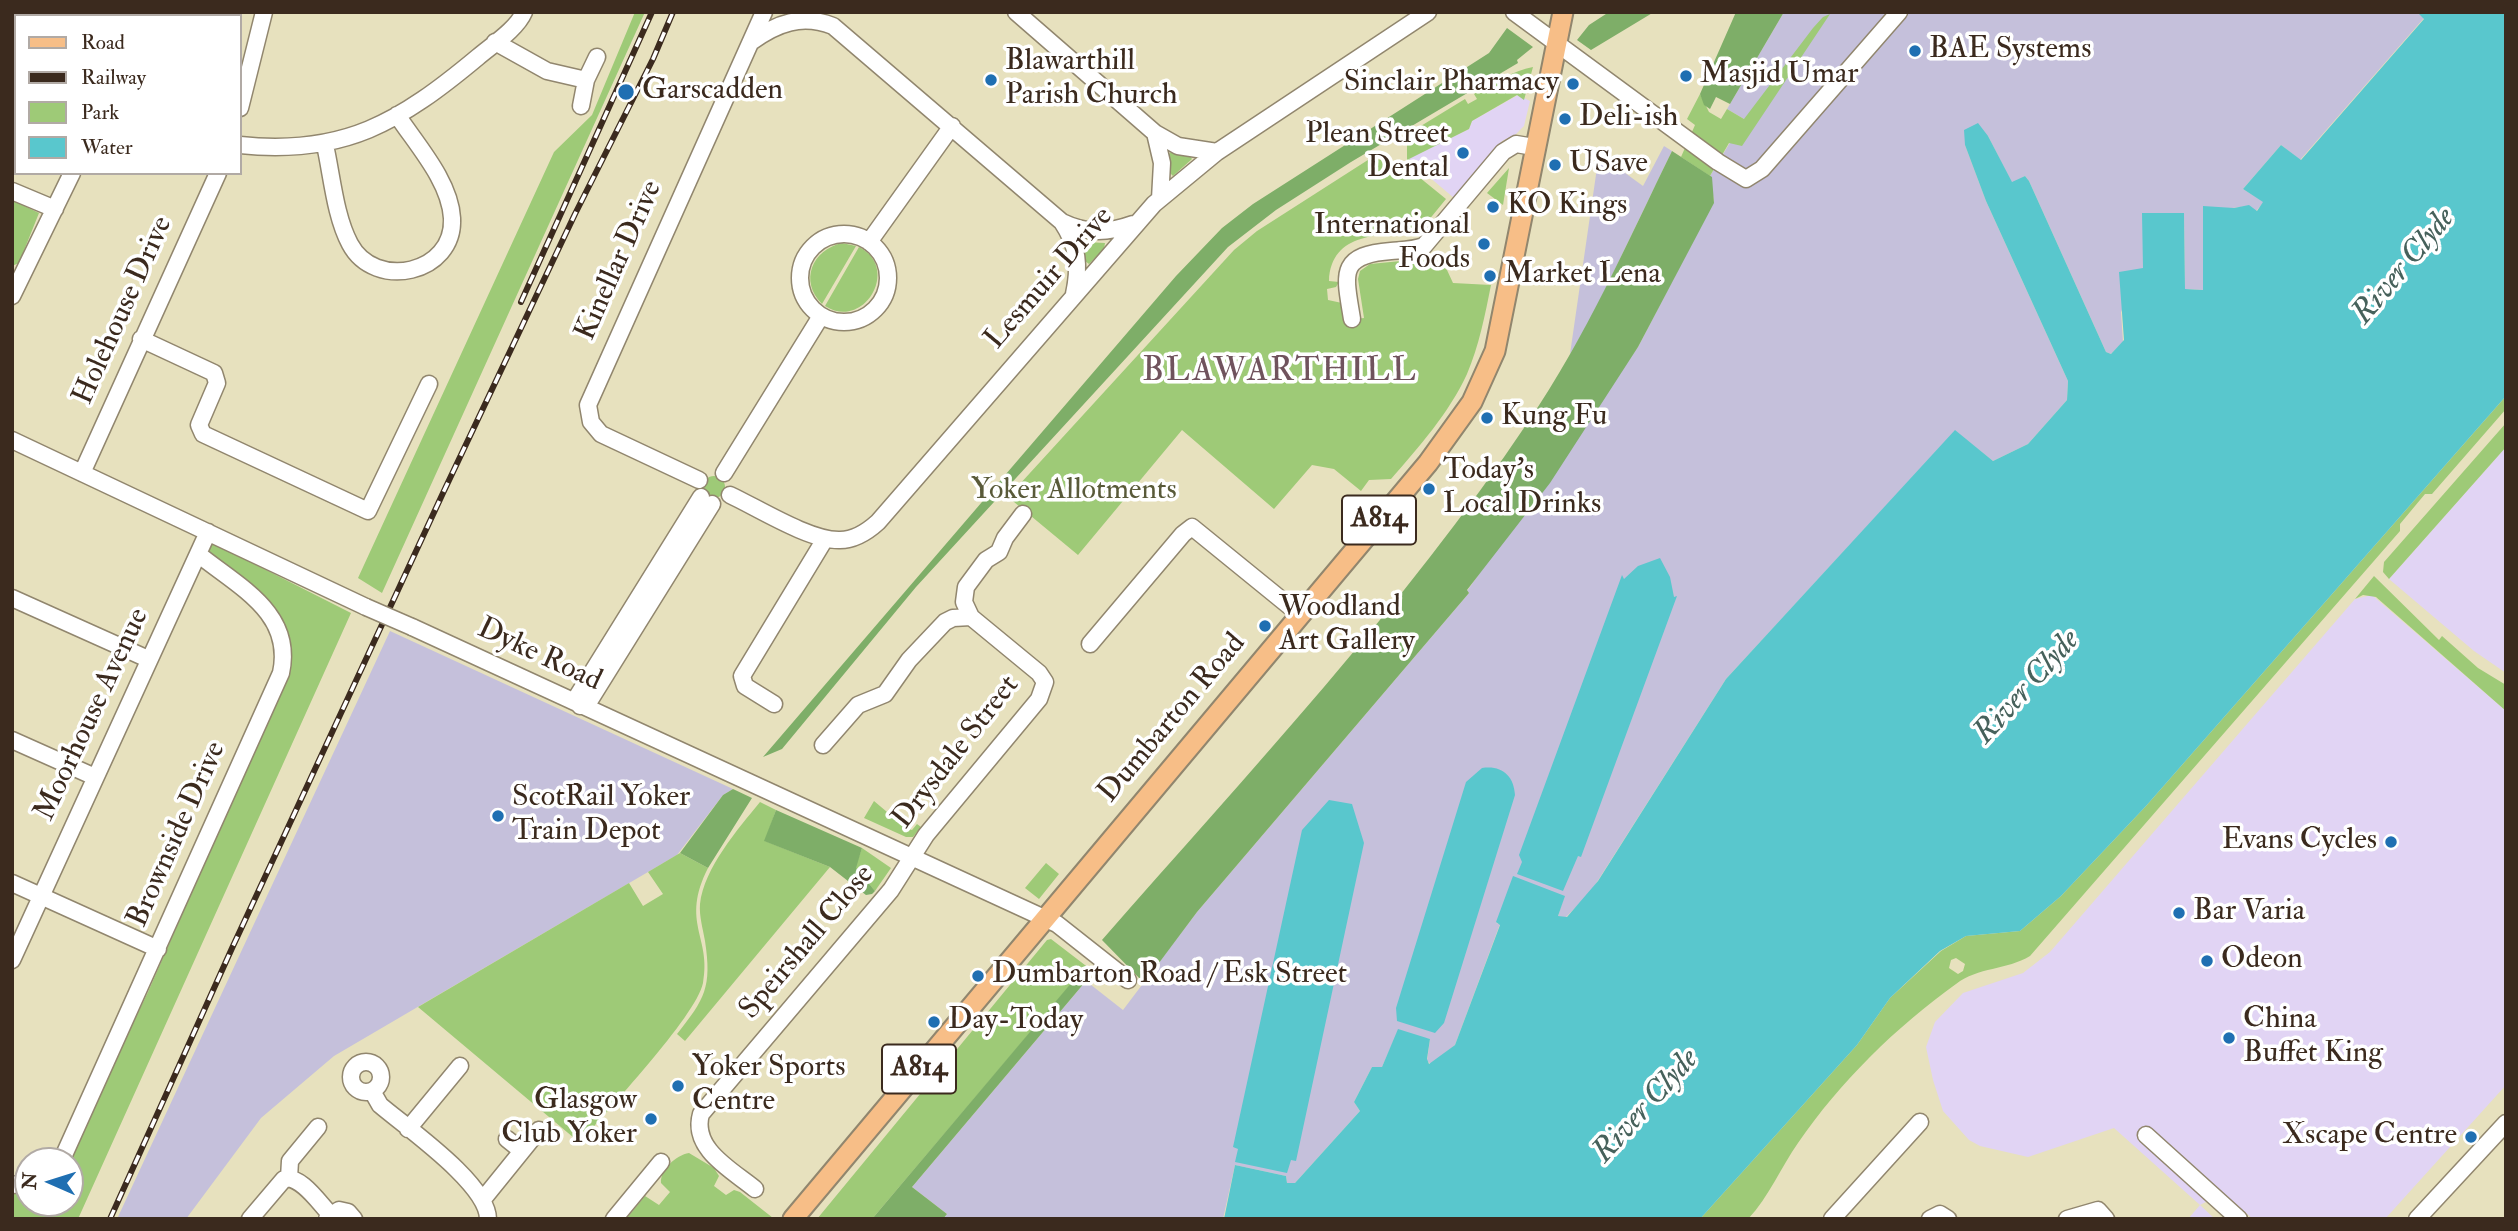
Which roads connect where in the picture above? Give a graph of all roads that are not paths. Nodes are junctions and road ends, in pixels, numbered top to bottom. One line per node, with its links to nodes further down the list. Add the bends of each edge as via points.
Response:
1 (264, 12): 16 (street)
2 (524, 12): 11 (street)
3 (764, 12): 12 (street, Kinellar Drive)
4 (830, 12): 10 (street)
5 (1017, 12): 20 (street)
6 (1428, 12): 24 (street, Lesmuir Drive)
7 (1514, 12): 13 (street)
8 (1563, 12): 13 (main road, Dumbarton Road / A814)
9 (1899, 12): 13 (street, via 1762,169 1743,178)
10 (842, 32): 12 (street, via 822,22 800,20 779,24); 19 (street)
11 (495, 42): 15 (street, via 547,71); 18 (street, via 447,83)
12 (750, 43): 42 (street, Kinellar Drive, via 588,405 591,422 601,435)
13 (1556, 44): 23 (main road, Dumbarton Road / A814)
14 (597, 57): 15 (street)
15 (586, 80): 17 (street)
16 (242, 100)
17 (581, 106)
18 (397, 115): 22 (street); 22 (street, via 438,178 452,218 445,244 423,266 396,273 367,264 358,256 343,225)
19 (951, 126): 30 (street); 32 (street)
20 (1155, 133): 24 (street, via 1178,146); 28 (street, via 1162,163)
21 (242, 145): 22 (street, via 275,149)
22 (325, 145)
23 (1534, 147): 36 (street, via 1516,144 1503,152 1424,246 1371,252 1355,259 1346,273); 50 (main road, Dumbarton Road / A814, via 1501,329 1491,364 1472,402 1428,463)
24 (1217, 152): 28 (street, Lesmuir Drive)
25 (71, 175): 29 (street)
26 (217, 175): 37 (street, Holehouse Drive)
27 (12, 191): 29 (street)
28 (1160, 198): 31 (street, Lesmuir Drive)
29 (55, 209): 34 (street)
30 (1062, 222): 31 (street, via 1102,232); 33 (street, via 1078,259)
31 (1135, 223): 33 (street, Lesmuir Drive)
32 (869, 242): 35 (street, via 887,273 877,307 844,322); 35 (street, via 835,235 814,245 807,254 799,276 801,288)
33 (1074, 294): 47 (street, Lesmuir Drive, via 878,522 855,538)
34 (12, 296)
35 (821, 316): 40 (street)
36 (1352, 319)
37 (141, 340): 38 (street, via 214,373 217,383 199,425 203,434 368,510); 41 (street, Holehouse Drive)
38 (429, 384)
39 (12, 440): 41 (street, Dyke Road)
40 (724, 472): 42 (street, via 710,471); 43 (street, via 730,480)
41 (82, 473): 46 (street, Dyke Road)
42 (699, 480): 44 (street)
43 (730, 495): 44 (street, via 722,502); 47 (street, Lesmuir Drive)
44 (706, 500): 55 (street, via 590,700)
45 (1023, 514): 51 (street, via 1001,549 986,560 966,587 964,601)
46 (208, 533): 48 (street, Moorhouse Avenue); 55 (street, Dyke Road, bridge)
47 (825, 538): 54 (street, via 742,676 745,686)
48 (198, 554): 53 (street, Moorhouse Avenue); 63 (street, Brownside Drive, via 267,610 283,637 285,654 272,696)
49 (12, 598): 53 (street)
50 (1299, 614): 52 (street, via 1192,527); 62 (main road, Dumbarton Road / A814)
51 (971, 617): 57 (street, via 944,622 885,694 858,705); 59 (street, Drysdale Street, via 1039,673 1045,682 1044,692 931,828)
52 (1090, 644)
53 (148, 659): 58 (street, Moorhouse Avenue)
54 (774, 704)
55 (580, 706): 59 (street, Dyke Road)
56 (12, 740): 58 (street)
57 (823, 745)
58 (95, 777): 61 (street, Moorhouse Avenue)
59 (912, 859): 62 (street, Dyke Road); 79 (street, Speirshall Close, via 891,890 706,1106 699,1130 707,1148)
60 (12, 883): 61 (street)
61 (41, 896): 63 (street); 64 (street, Moorhouse Avenue)
62 (1044, 918): 65 (street, Dyke Road); 86 (main road, Dumbarton Road / A814)
63 (158, 949): 75 (street, Brownside Drive)
64 (12, 960)
65 (1128, 980)
66 (460, 1066): 71 (street)
67 (372, 1091): 71 (street)
68 (1920, 1122): 87 (street)
69 (2506, 1123): 93 (street)
70 (318, 1127): 78 (street, via 290,1161)
71 (408, 1129): 80 (street)
72 (539, 1130): 76 (street)
73 (2146, 1135): 92 (street)
74 (507, 1139): 76 (street)
75 (66, 1147)
76 (522, 1151): 80 (street)
77 (662, 1163): 85 (street)
78 (289, 1178): 81 (street); 82 (street)
79 (755, 1189)
80 (484, 1198): 84 (street)
81 (328, 1216): 83 (street, via 344,1210)
82 (250, 1219)
83 (354, 1219)
84 (488, 1219)
85 (614, 1219)
86 (793, 1219)
87 (1832, 1219)
88 (1930, 1219): 89 (street, via 1940,1214)
89 (1948, 1219)
90 (2067, 1219): 91 (street, via 2098,1210)
91 (2106, 1219)
92 (2239, 1219)
93 (2417, 1219)

